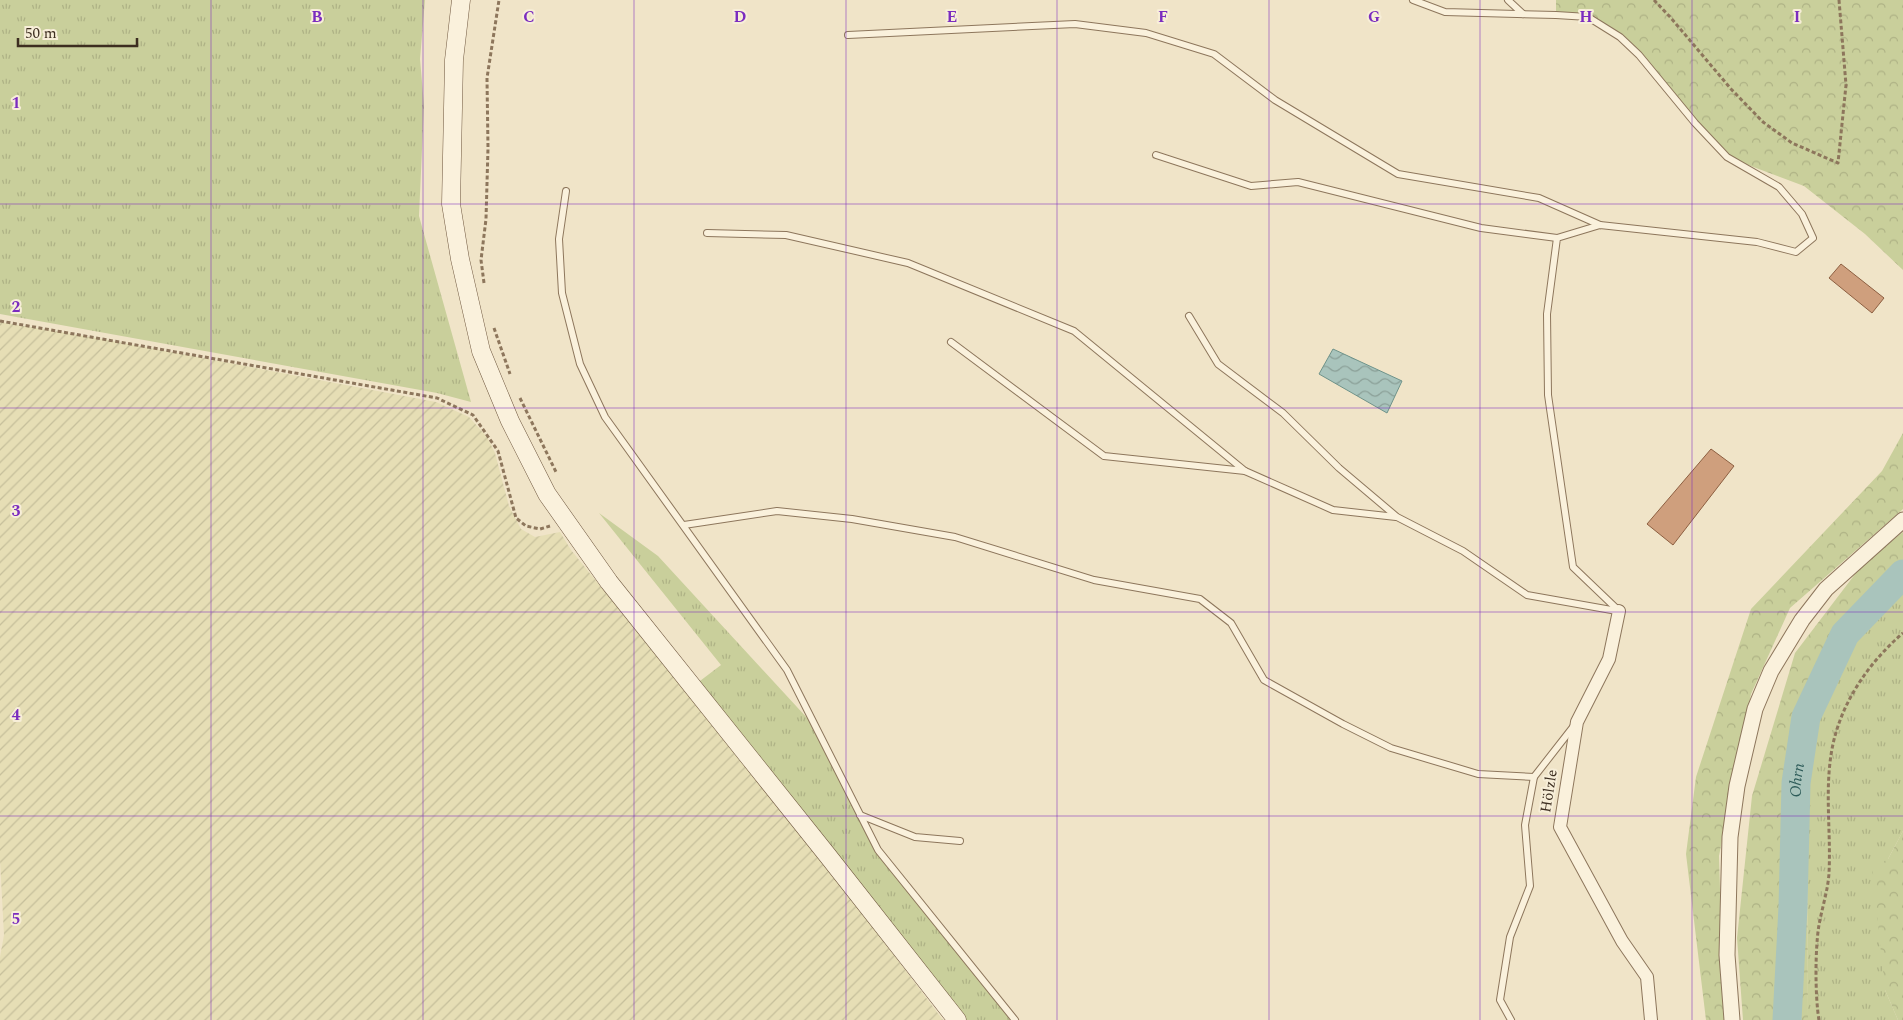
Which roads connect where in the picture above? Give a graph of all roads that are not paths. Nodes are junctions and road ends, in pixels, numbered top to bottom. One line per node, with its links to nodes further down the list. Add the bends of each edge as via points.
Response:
1 (461, 0): 22 (main road, via 454,60 451,204 481,350 510,421 547,494 609,582)
2 (1413, 0): 4 (lane, via 1445,12)
3 (1508, 0): 4 (lane)
4 (1524, 14): 8 (lane, via 1588,17 1620,38 1727,157 1779,187 1802,214 1813,238 1796,252 1757,242)
5 (848, 35): 8 (lane, via 1074,24 1146,33 1214,54 1275,100 1398,174 1539,198)
6 (1156, 155): 10 (lane, via 1251,186 1298,182 1481,228)
7 (566, 191): 16 (lane, via 559,239 562,293 580,364 605,417)
8 (1600, 225): 10 (lane)
9 (707, 233): 13 (lane, via 786,235 908,263 1074,331)
10 (1557, 238): 17 (lane, via 1547,314 1548,395 1573,567)
11 (1189, 316): 14 (lane, via 1218,364 1283,413 1339,468)
12 (951, 342): 13 (lane, via 1104,456)
13 (1245, 471): 14 (lane, via 1333,510)
14 (1397, 517): 17 (lane, via 1463,550 1526,595)
15 (1903, 520): 26 (street, via 1826,589 1802,620 1771,671 1755,709 1737,786 1730,838 1727,955)
16 (684, 525): 19 (lane, via 778,511 852,519 956,537 1094,580 1200,599 1231,622 1264,680 1343,724 1391,748 1478,774); 20 (lane, via 787,670)
17 (1619, 611): 18 (street, Hölzle, via 1609,659)
18 (1577, 722): 19 (lane); 25 (street, Hölzle, via 1560,827 1622,941 1647,977)
19 (1534, 777): 24 (lane, via 1525,825 1530,886 1510,936 1500,1000)
20 (860, 815): 21 (lane, via 915,837); 23 (lane, via 878,850)
21 (960, 841)
22 (957, 1020)
23 (1015, 1020)
24 (1511, 1020)
25 (1651, 1020)
26 (1732, 1020)

